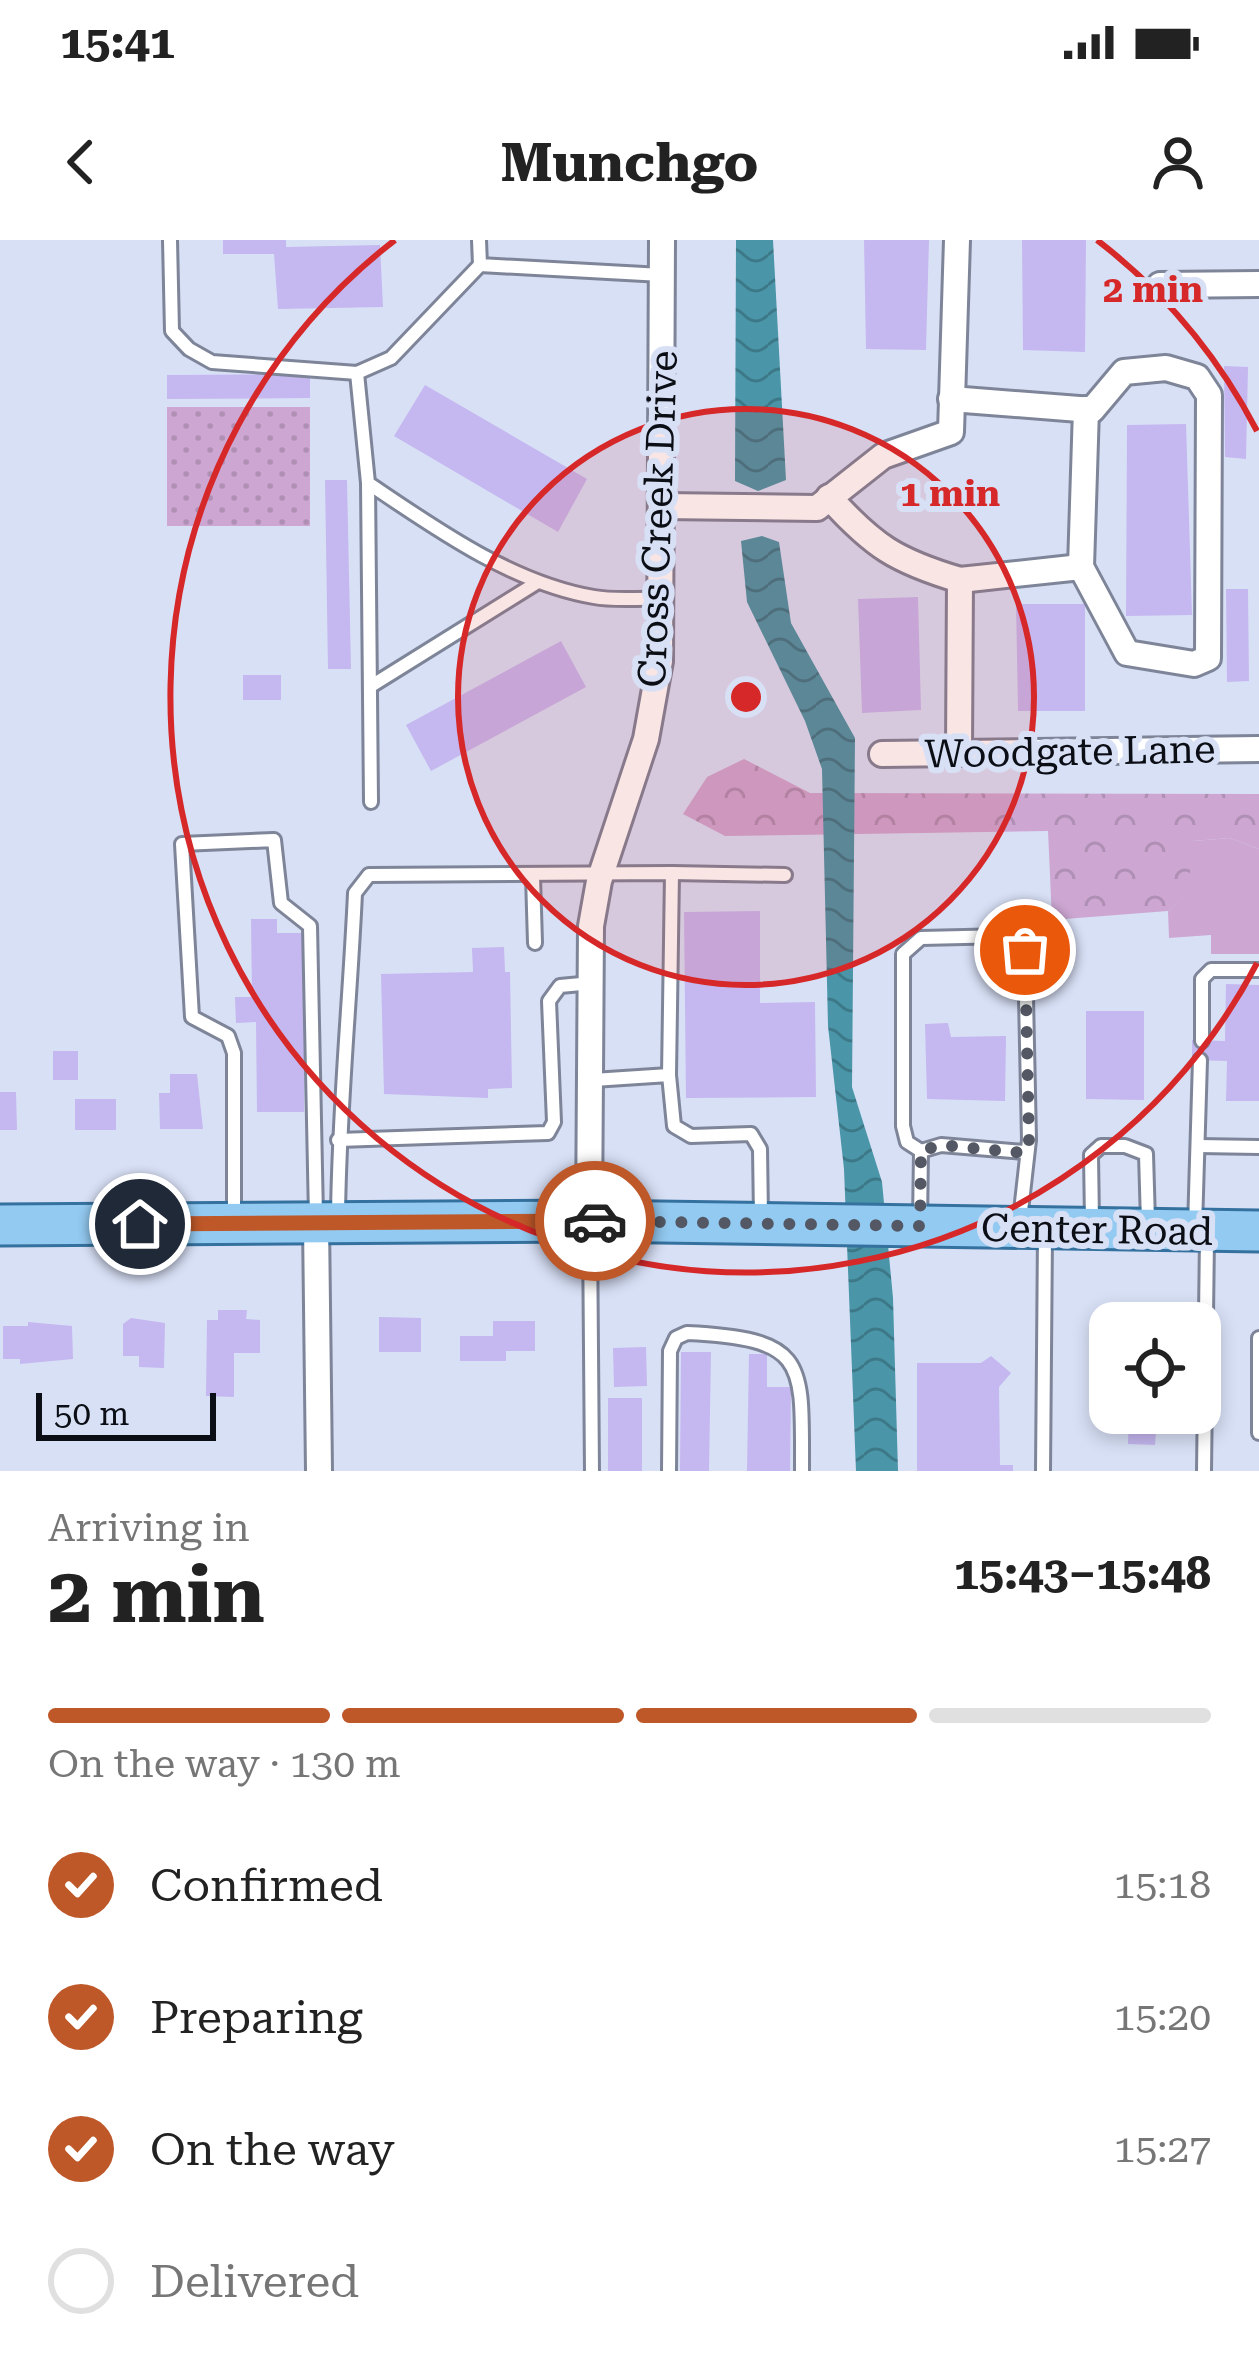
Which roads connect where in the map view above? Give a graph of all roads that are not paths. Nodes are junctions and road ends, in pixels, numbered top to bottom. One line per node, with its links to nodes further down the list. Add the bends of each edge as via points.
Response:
1 (170, 240): 9 (lane, via 172,331 189,349 212,362)
2 (479, 240): 5 (lane)
3 (662, 240): 6 (street, Cross Creek Drive)
4 (958, 240): 10 (street)
5 (480, 265): 6 (lane); 9 (lane, via 391,358)
6 (662, 275): 14 (street, Cross Creek Drive)
7 (1259, 284): 8 (street)
8 (1160, 285)
9 (357, 373): 12 (lane)
10 (951, 399): 11 (street); 13 (street, via 951,432 884,456)
11 (1086, 409): 15 (street); 15 (street, via 1124,372 1166,368 1197,377 1209,395 1208,658 1193,664 1126,653)
12 (368, 483): 17 (lane); 19 (lane)
13 (829, 497): 14 (street, via 817,508); 16 (street, via 871,543)
14 (662, 506): 18 (street, Cross Creek Drive)
15 (1081, 568): 16 (street)
16 (960, 580): 21 (street)
17 (538, 582): 18 (lane, via 597,598); 19 (lane)
18 (661, 599): 27 (street, Cross Creek Drive, via 646,739)
19 (371, 686): 23 (lane)
20 (1259, 749): 21 (street, Woodgate Lane)
21 (959, 750): 22 (street, Woodgate Lane)
22 (882, 754)
23 (371, 802)
24 (672, 873): 25 (lane); 27 (lane); 33 (lane)
25 (784, 875)
26 (533, 876): 27 (lane); 28 (lane); 35 (lane, via 369,875 355,893)
27 (600, 876): 30 (street, Cross Creek Drive, via 591,926)
28 (535, 943)
29 (1259, 970): 31 (lane, via 1211,970 1202,980)
30 (594, 983): 34 (street, Cross Creek Drive); 35 (lane, via 560,986 549,1001 548,1133)
31 (1202, 1041)
32 (1201, 1060): 36 (lane)
33 (669, 1075): 34 (lane); 43 (lane, via 674,1126 691,1136 752,1134 760,1149)
34 (593, 1080): 40 (street, Cross Creek Drive)
35 (338, 1141): 41 (lane)
36 (1198, 1146): 37 (lane); 49 (lane)
37 (1259, 1147)
38 (921, 1151): 39 (lane, via 941,1145); 39 (lane, via 907,1142 903,1126 903,954 921,938 1007,936 1025,950); 45 (lane)
39 (1024, 1153): 46 (lane)
40 (590, 1221): 41 (main road, Center Road); 43 (main road, Center Road); 54 (lane)
41 (327, 1223): 42 (main road, Center Road); 42 (lane, via 310,926 281,903 274,840 182,844 192,1017 228,1036 234,1053); 53 (street)
42 (234, 1224): 44 (main road, Center Road)
43 (761, 1224): 45 (main road, Center Road)
44 (0, 1226)
45 (904, 1226): 46 (main road, Center Road)
46 (1033, 1228): 47 (main road, Center Road); 57 (lane)
47 (1093, 1229): 48 (main road, Center Road); 48 (lane, via 1091,1155 1101,1146 1125,1146 1146,1154)
48 (1148, 1230): 49 (main road, Center Road)
49 (1201, 1230): 50 (main road, Center Road); 58 (lane)
50 (1259, 1232)
51 (1259, 1338): 52 (lane)
52 (1259, 1433)
53 (319, 1471)
54 (592, 1471)
55 (669, 1471): 56 (lane, via 670,1351 687,1334 758,1340 796,1367)
56 (802, 1471)
57 (1043, 1471)
58 (1204, 1471)

